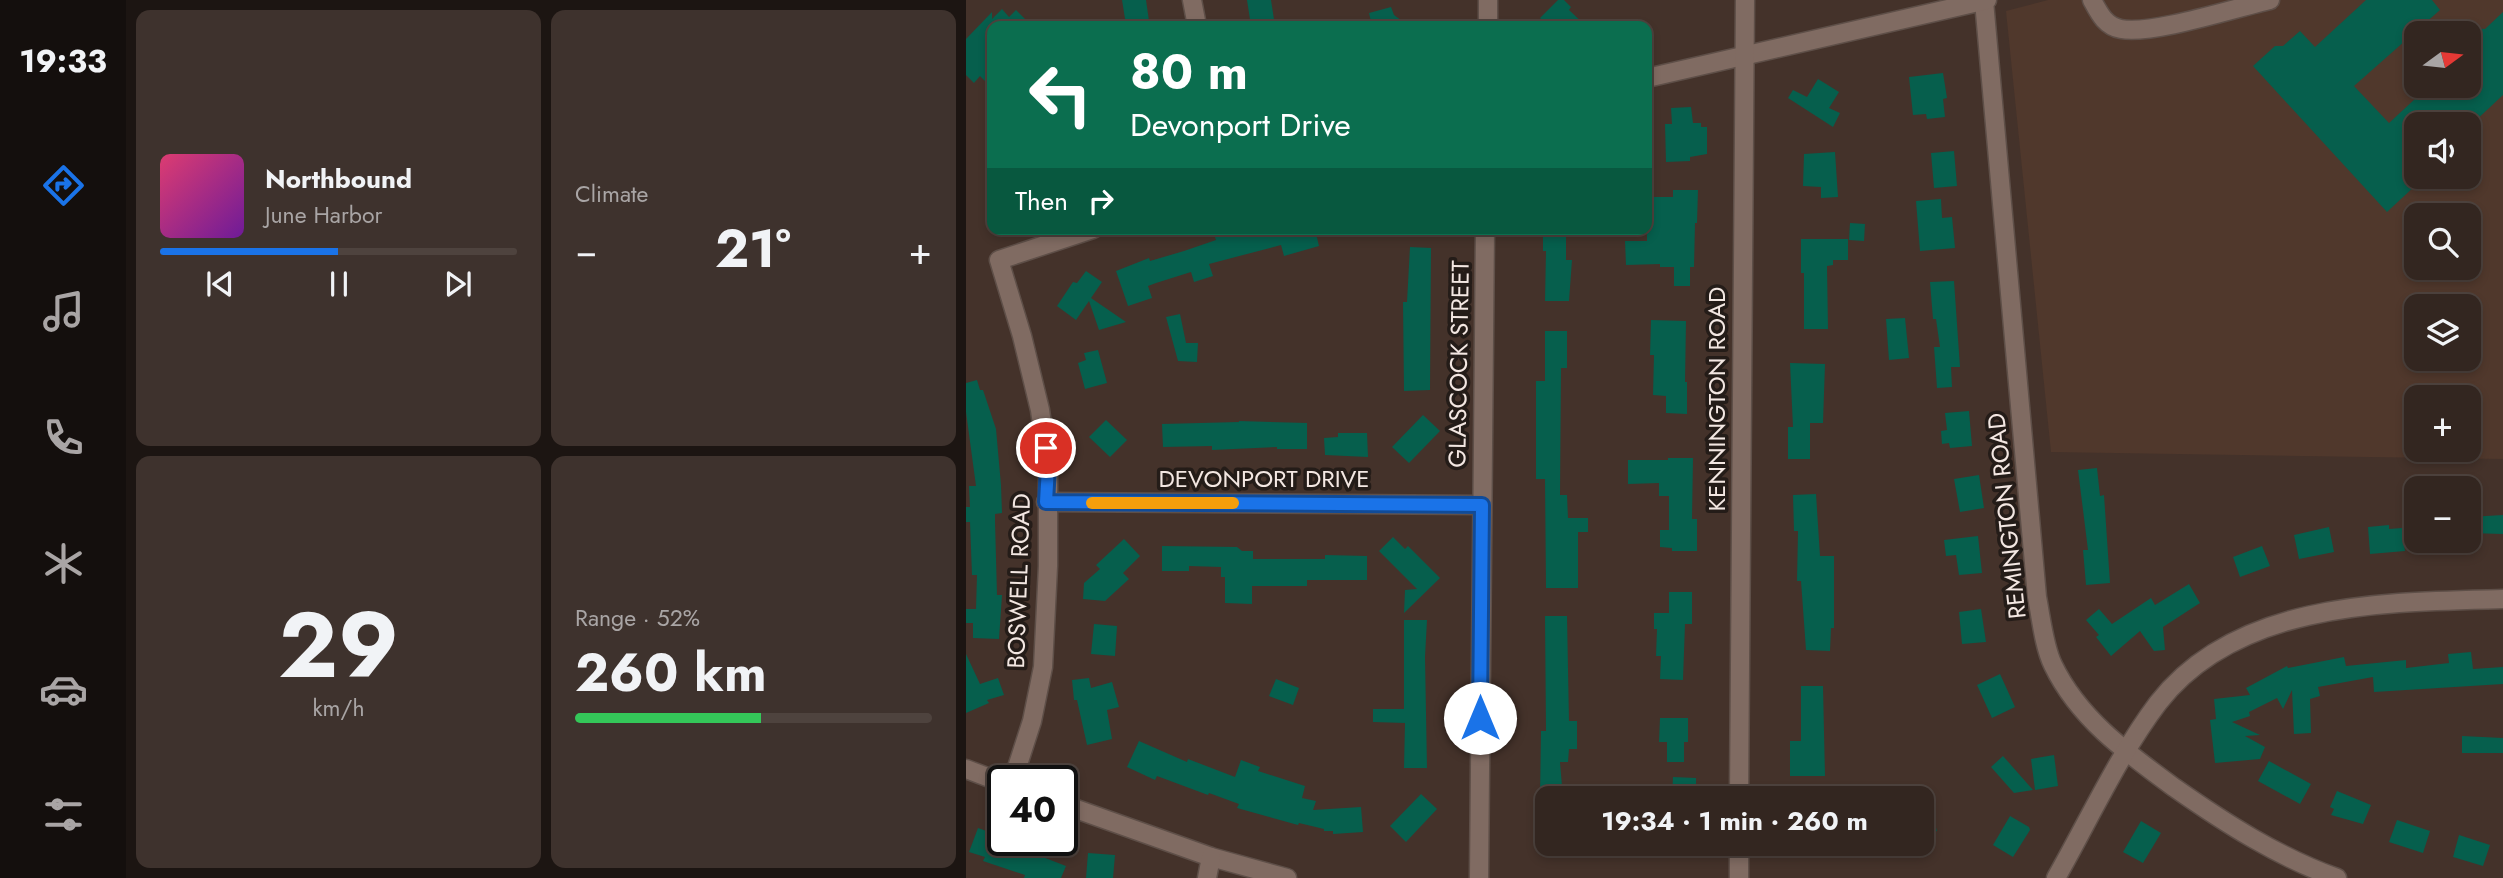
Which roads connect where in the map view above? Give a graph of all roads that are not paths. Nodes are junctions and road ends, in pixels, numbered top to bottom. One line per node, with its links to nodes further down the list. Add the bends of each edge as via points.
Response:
1 (1192, 0): 7 (street)
2 (1488, 0): 8 (street)
3 (1745, 0): 9 (street, KENNINGTON ROAD)
4 (1986, 0): 9 (street); 16 (street, REMINGTON ROAD, via 2037,597 2051,663 2076,704)
5 (2092, 0): 6 (street, via 2102,19 2120,30 2151,29)
6 (2270, 0)
7 (1196, 21)
8 (1488, 21)
9 (1744, 55): 10 (street); 20 (street, KENNINGTON ROAD)
10 (1652, 77)
11 (1075, 235): 13 (street, BOSWELL ROAD, via 999,260 1040,410 1048,467)
12 (1485, 235): 14 (street, GLASCOCK STREET)
13 (1046, 502): 14 (street, DEVONPORT DRIVE); 17 (street, BOSWELL ROAD, via 1043,667)
14 (1482, 505): 26 (street, GLASCOCK STREET)
15 (2503, 599): 16 (street, via 2414,601 2326,610 2279,623 2228,645 2192,669 2159,702)
16 (2126, 752): 28 (street); 29 (street, REMINGTON ROAD, via 2223,822)
17 (1018, 765)
18 (966, 769): 19 (street)
19 (987, 777)
20 (1739, 786)
21 (1078, 810): 23 (street)
22 (1739, 856): 27 (street)
23 (1211, 858): 24 (street); 25 (street)
24 (1208, 878)
25 (1287, 878)
26 (1479, 878)
27 (1739, 878)
28 (2056, 878)
29 (2337, 878)

